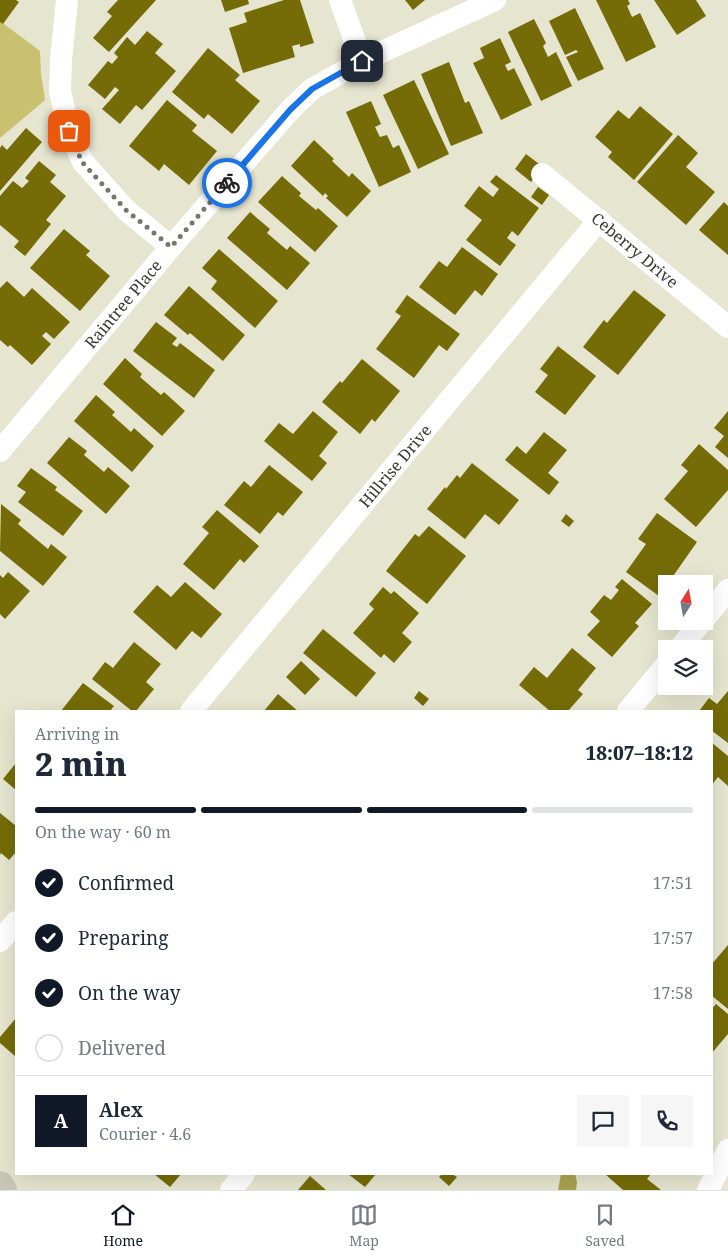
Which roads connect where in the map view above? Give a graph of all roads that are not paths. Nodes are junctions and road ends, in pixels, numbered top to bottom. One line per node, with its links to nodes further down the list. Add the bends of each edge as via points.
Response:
1 (67, 0): 7 (street, via 60,91 69,131 82,162 126,210)
2 (340, 0): 4 (street)
3 (495, 0): 4 (street, Raintree Place)
4 (362, 61): 7 (street, Raintree Place, via 312,89)
5 (542, 174): 6 (street, Ceberry Drive)
6 (599, 220): 8 (street, Ceberry Drive); 15 (street, Hillrise Drive)
7 (171, 247): 9 (street, Raintree Place)
8 (728, 327)
9 (0, 451)
10 (728, 590): 11 (street)
11 (713, 608)
12 (695, 630): 13 (street)
13 (686, 640)
14 (658, 675): 16 (street)
15 (192, 710)
16 (629, 710)
17 (15, 923): 18 (street)
18 (0, 941)
19 (728, 1150): 24 (street)
20 (243, 1175): 23 (street)
21 (0, 1185): 22 (main road)
22 (3, 1190)
23 (231, 1190)
24 (708, 1190)

